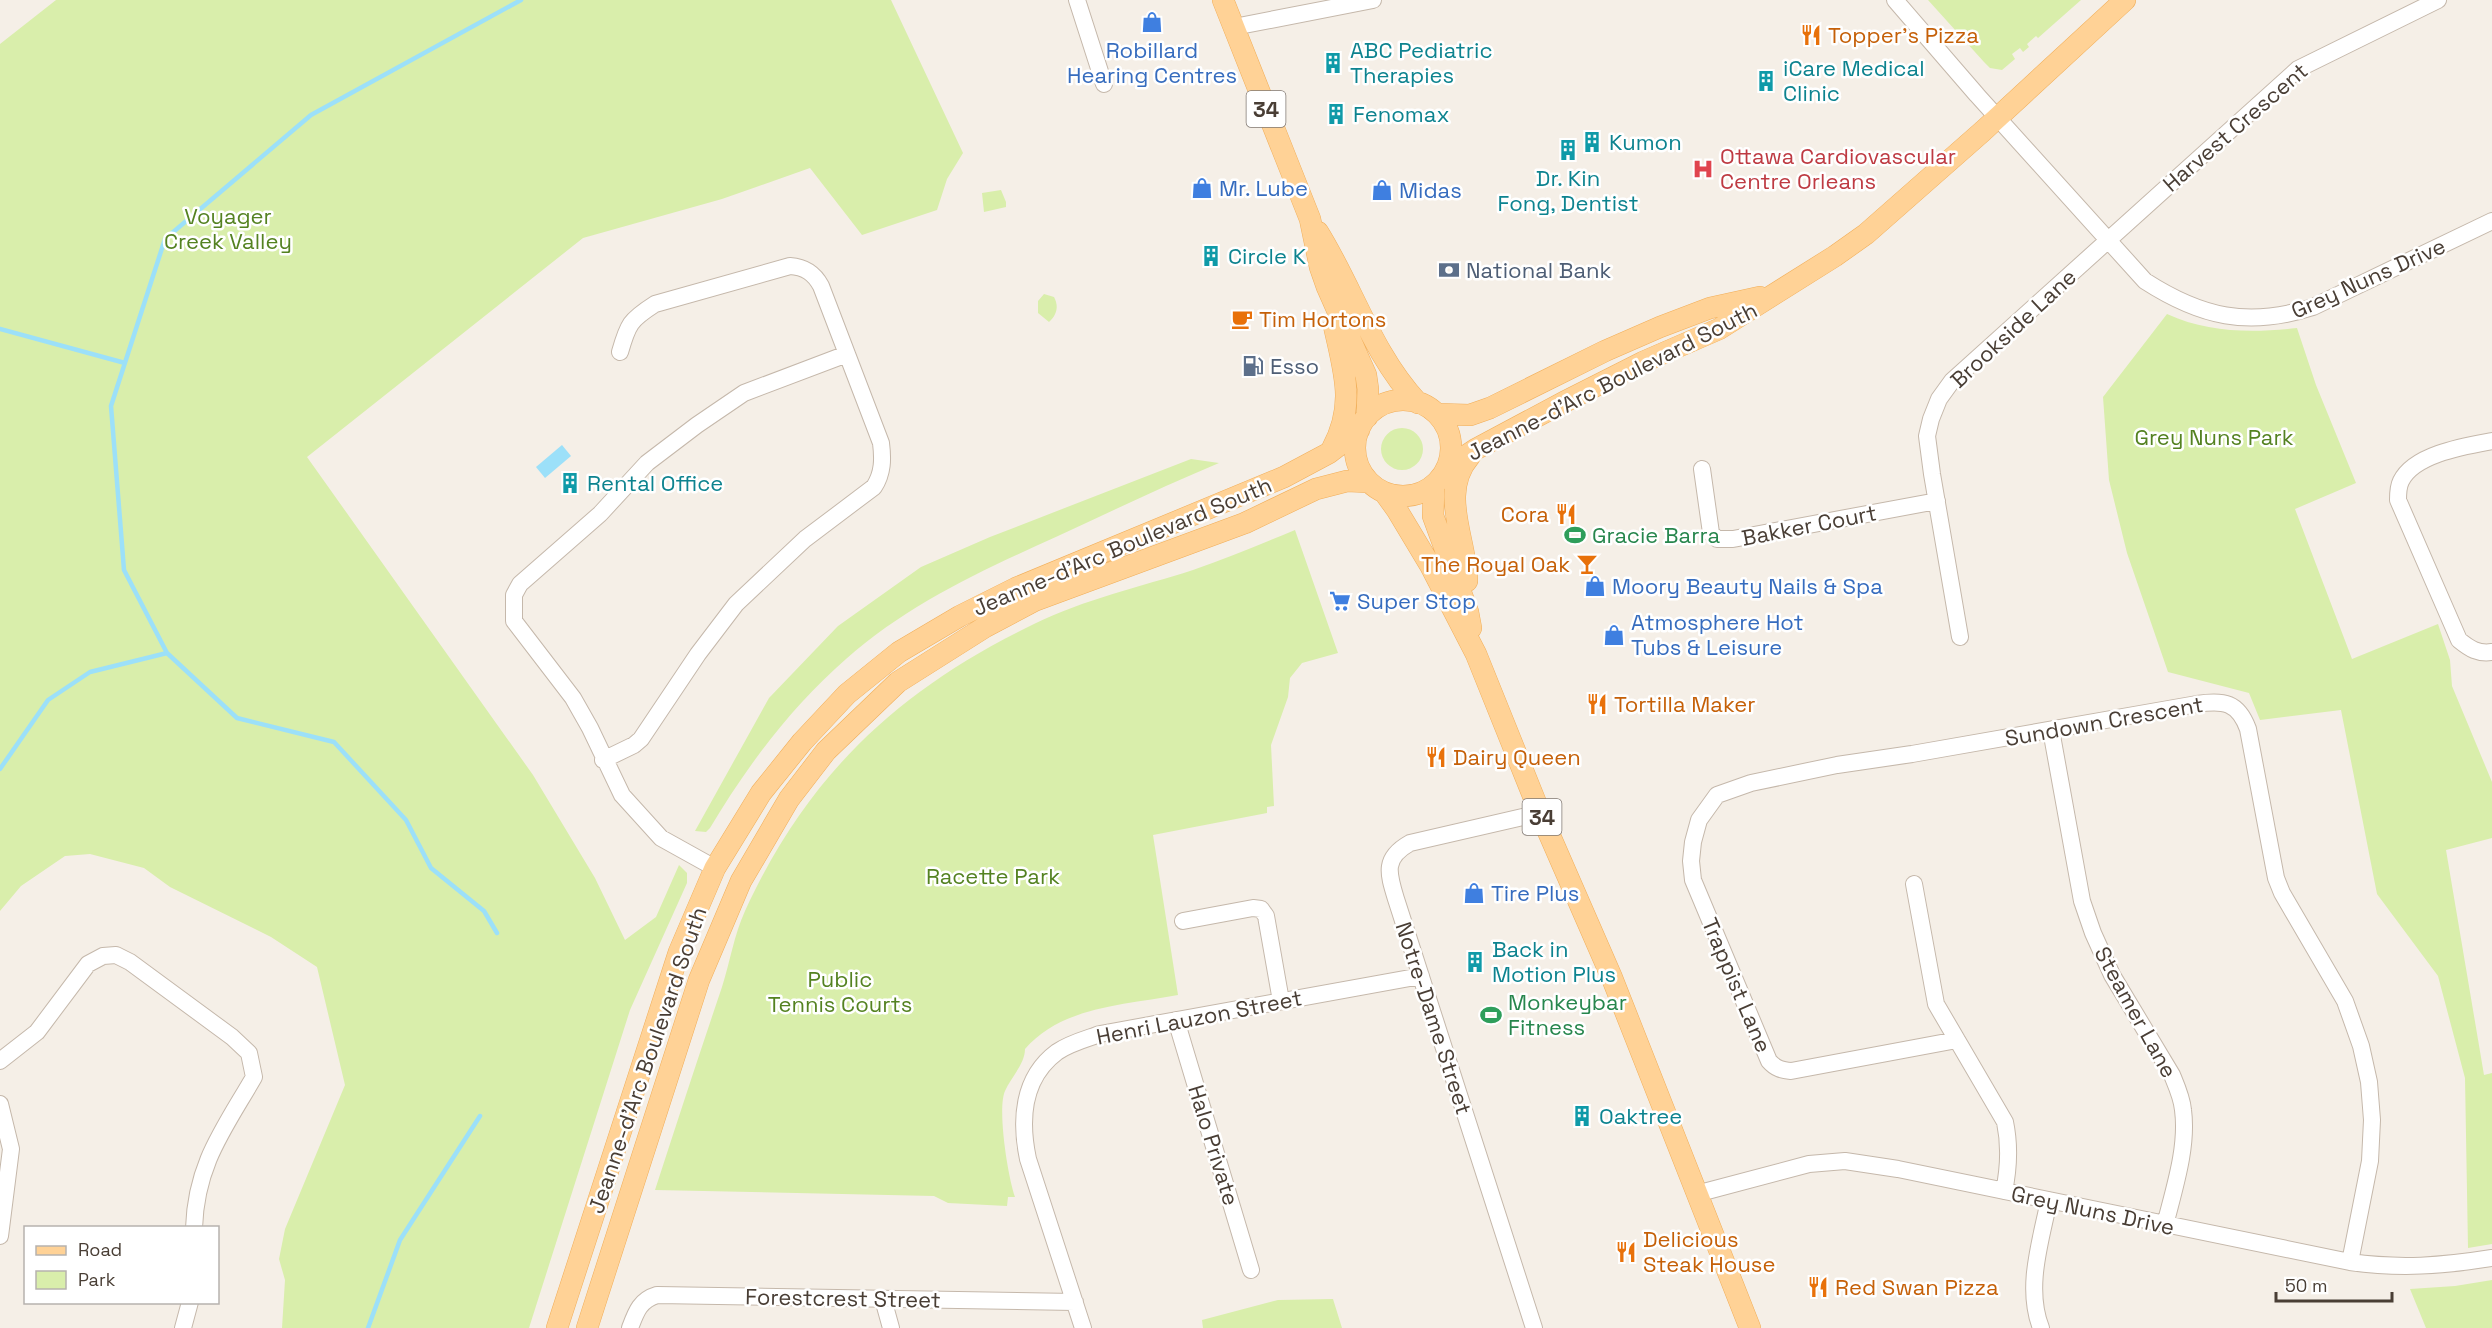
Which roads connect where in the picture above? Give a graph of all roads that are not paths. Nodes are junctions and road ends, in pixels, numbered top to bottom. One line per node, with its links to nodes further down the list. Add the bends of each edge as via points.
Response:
1 (1077, 0): 8 (street)
2 (1223, 0): 7 (main road, 34)
3 (1373, 0): 7 (street)
4 (1895, 0): 9 (street, Grey Nuns Drive)
5 (2125, 0): 9 (main road, Jeanne-d'Arc Boulevard South)
6 (2439, 0): 12 (street, Harvest Crescent, via 2298,69)
7 (1234, 27): 10 (main road, 34)
8 (1104, 84)
9 (1998, 117): 12 (street, Grey Nuns Drive); 14 (main road, Jeanne-d'Arc Boulevard South, via 1866,234)
10 (1310, 219): 13 (main road, 34); 17 (main road, 34, via 1335,259 1388,366)
11 (2492, 221): 12 (street, Grey Nuns Drive, via 2313,307 2255,319 2210,314 2178,301 2145,281)
12 (2108, 240): 26 (street, Brookside Lane, via 1952,381 1939,399 1927,436)
13 (1327, 287): 19 (main road, 34, via 1366,375); 22 (main road, via 1347,394 1342,431)
14 (1778, 293): 18 (main road, Jeanne-d'Arc Boulevard South, via 1710,308 1660,327 1490,408 1470,415); 21 (main road, Jeanne-d'Arc Boulevard South, via 1719,329 1634,367)
15 (620, 352): 16 (street, via 627,327 655,304 800,266 817,278)
16 (847, 354): 32 (street, via 881,443 879,479 750,590 698,654 641,739); 32 (street, via 744,393 697,425 647,463 600,514 520,584 514,595 514,621 573,698)
17 (1418, 403): 18 (main road, 34); 19 (main road, 34, via 1390,402 1377,408)
18 (1437, 414): 24 (main road, 34, via 1450,440 1450,455)
19 (1363, 424): 22 (main road, Jeanne-d'Arc Boulevard South); 25 (main road, 34, via 1355,444 1356,458 1361,471)
20 (2492, 441): 29 (street, via 2457,446 2413,466 2400,483 2398,500 2459,640 2471,650)
21 (1476, 448): 24 (main road, Jeanne-d'Arc Boulevard South); 27 (main road, via 1461,468 1455,492 1457,530 1467,573)
22 (1329, 453): 35 (main road, Jeanne-d'Arc Boulevard South, via 1284,477 1016,588 899,652 847,694 802,742 761,793)
23 (1702, 469): 26 (street, Bakker Court, via 1711,533 1717,539)
24 (1440, 477): 25 (main road, via 1423,492 1410,496 1396,496); 27 (main road, 34, via 1433,516)
25 (1376, 487): 30 (main road, 34, via 1397,510 1430,565); 36 (main road, Jeanne-d'Arc Boulevard South, via 1347,481 1316,489 1245,523 1034,601 985,627 898,682 826,751 789,799)
26 (1937, 501): 28 (street, Brookside Lane)
27 (1468, 612): 30 (main road, 34)
28 (1960, 637)
29 (2492, 652)
30 (1476, 654): 34 (main road, 34)
31 (2052, 730): 33 (street, Sundown Crescent, via 1837,765 1751,783); 48 (street, Steamer Lane, via 2082,901 2093,933 2112,975 2179,1093 2183,1138); 52 (street, Sundown Crescent, via 2209,702 2231,705 2242,714 2276,878 2345,1001 2369,1082 2370,1161)
32 (603, 760): 35 (street, via 621,795 661,838)
33 (1716, 795): 42 (street, Trappist Lane, via 1699,820 1693,842 1693,880 1773,1066 1791,1071)
34 (1540, 813): 39 (street, Notre-Dame Street, via 1410,843 1393,856 1389,876); 46 (main road, 34, via 1612,978)
35 (715, 868): 36 (main road); 58 (main road, Jeanne-d'Arc Boulevard South, via 679,952)
36 (741, 881): 59 (main road, Jeanne-d'Arc Boulevard South, via 699,980)
37 (1914, 884): 42 (street, via 1936,1004)
38 (1184, 921): 40 (street, via 1261,909 1266,916)
39 (1421, 976): 40 (street, Henri Lauzon Street); 63 (street, Notre-Dame Street)
40 (1281, 1002): 41 (street, Henri Lauzon Street)
41 (1176, 1020): 53 (street, Halo Private); 55 (street, Henri Lauzon Street, via 1100,1034 1070,1045 1047,1062 1030,1090 1023,1115 1023,1136)
42 (1957, 1040): 45 (street, via 2005,1122 2009,1140)
43 (0, 1061): 49 (street, via 37,1032 88,964 103,956 116,955 130,962 232,1037 249,1053 254,1077 209,1156)
44 (0, 1104): 50 (street, via 11,1149)
45 (2004, 1191): 46 (street, Grey Nuns Drive, via 1845,1161 1809,1164); 47 (street, Grey Nuns Drive)
46 (1696, 1194): 64 (main road, 34)
47 (2049, 1200): 48 (street, Grey Nuns Drive); 65 (street, via 2034,1277)
48 (2165, 1225): 52 (street, Grey Nuns Drive)
49 (194, 1226)
50 (0, 1236)
51 (2492, 1258): 52 (street, Grey Nuns Drive, via 2427,1267)
52 (2350, 1262)
53 (1251, 1270)
54 (883, 1299): 55 (street, Forestcrest Street); 60 (street, Forestcrest Street, via 657,1295 642,1302); 61 (street)
55 (1074, 1302): 62 (street, Henri Lauzon Street)
56 (189, 1304): 57 (street)
57 (183, 1328)
58 (556, 1328)
59 (587, 1328)
60 (630, 1328)
61 (891, 1328)
62 (1083, 1328)
63 (1533, 1328)
64 (1750, 1328)
65 (2041, 1328)

